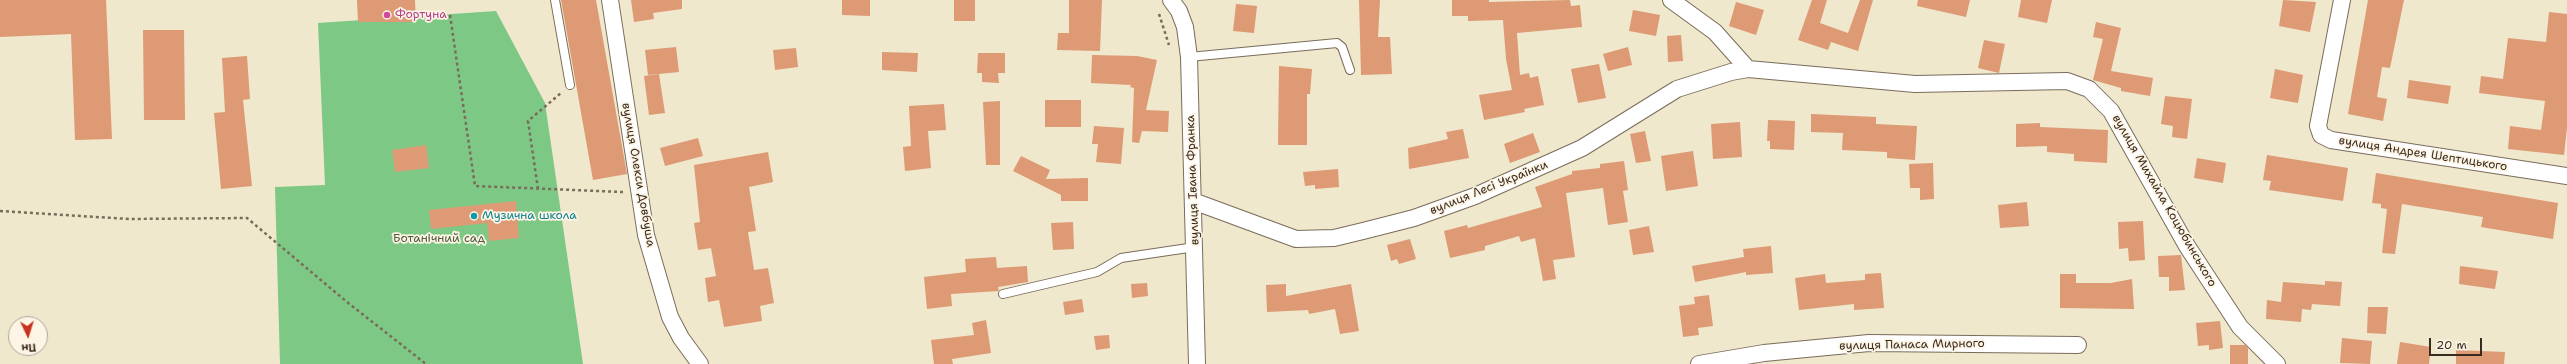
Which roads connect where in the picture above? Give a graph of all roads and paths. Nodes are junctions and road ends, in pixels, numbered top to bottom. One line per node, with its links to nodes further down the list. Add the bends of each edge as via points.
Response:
1 (555, 0): 10 (lane)
2 (610, 0): 13 (street, вулиця Олекси Довбуша)
3 (1171, 0): 7 (street, вулиця Івана Франка, via 1180,11)
4 (1671, 0): 8 (street, via 1715,32)
5 (2342, 0): 11 (street, вулиця Андрея Шептицького, via 2318,126 2321,135 2331,140)
6 (450, 14): 12 (path, via 475,186)
7 (1189, 57): 9 (lane, via 1337,43 1342,47); 14 (street, вулиця Івана Франка)
8 (1748, 69): 14 (street, вулиця Лесі Українки, via 1677,89 1582,148 1470,198 1414,218 1364,231 1334,238 1296,240); 23 (street, вулиця Михайла Коцюбинського, via 1915,84 2067,81 2089,89 2111,111 2187,246 2240,326)
9 (1350, 70)
10 (570, 85): 12 (path, via 528,121)
11 (2567, 176)
12 (538, 189): 13 (path)
13 (639, 192): 20 (street, вулиця Олекси Довбуша, via 646,235 670,317 681,338)
14 (1193, 201): 16 (street, вулиця Івана Франка)
15 (0, 211): 19 (path, via 130,219 247,218)
16 (1195, 247): 17 (lane, via 1121,258 1097,272); 21 (street, вулиця Івана Франка)
17 (1003, 294)
18 (2078, 345): 22 (street, вулиця Панаса Мирного, via 1869,343 1764,353)
19 (426, 364)
20 (700, 364)
21 (1197, 364)
22 (1700, 364)
23 (2277, 364)

